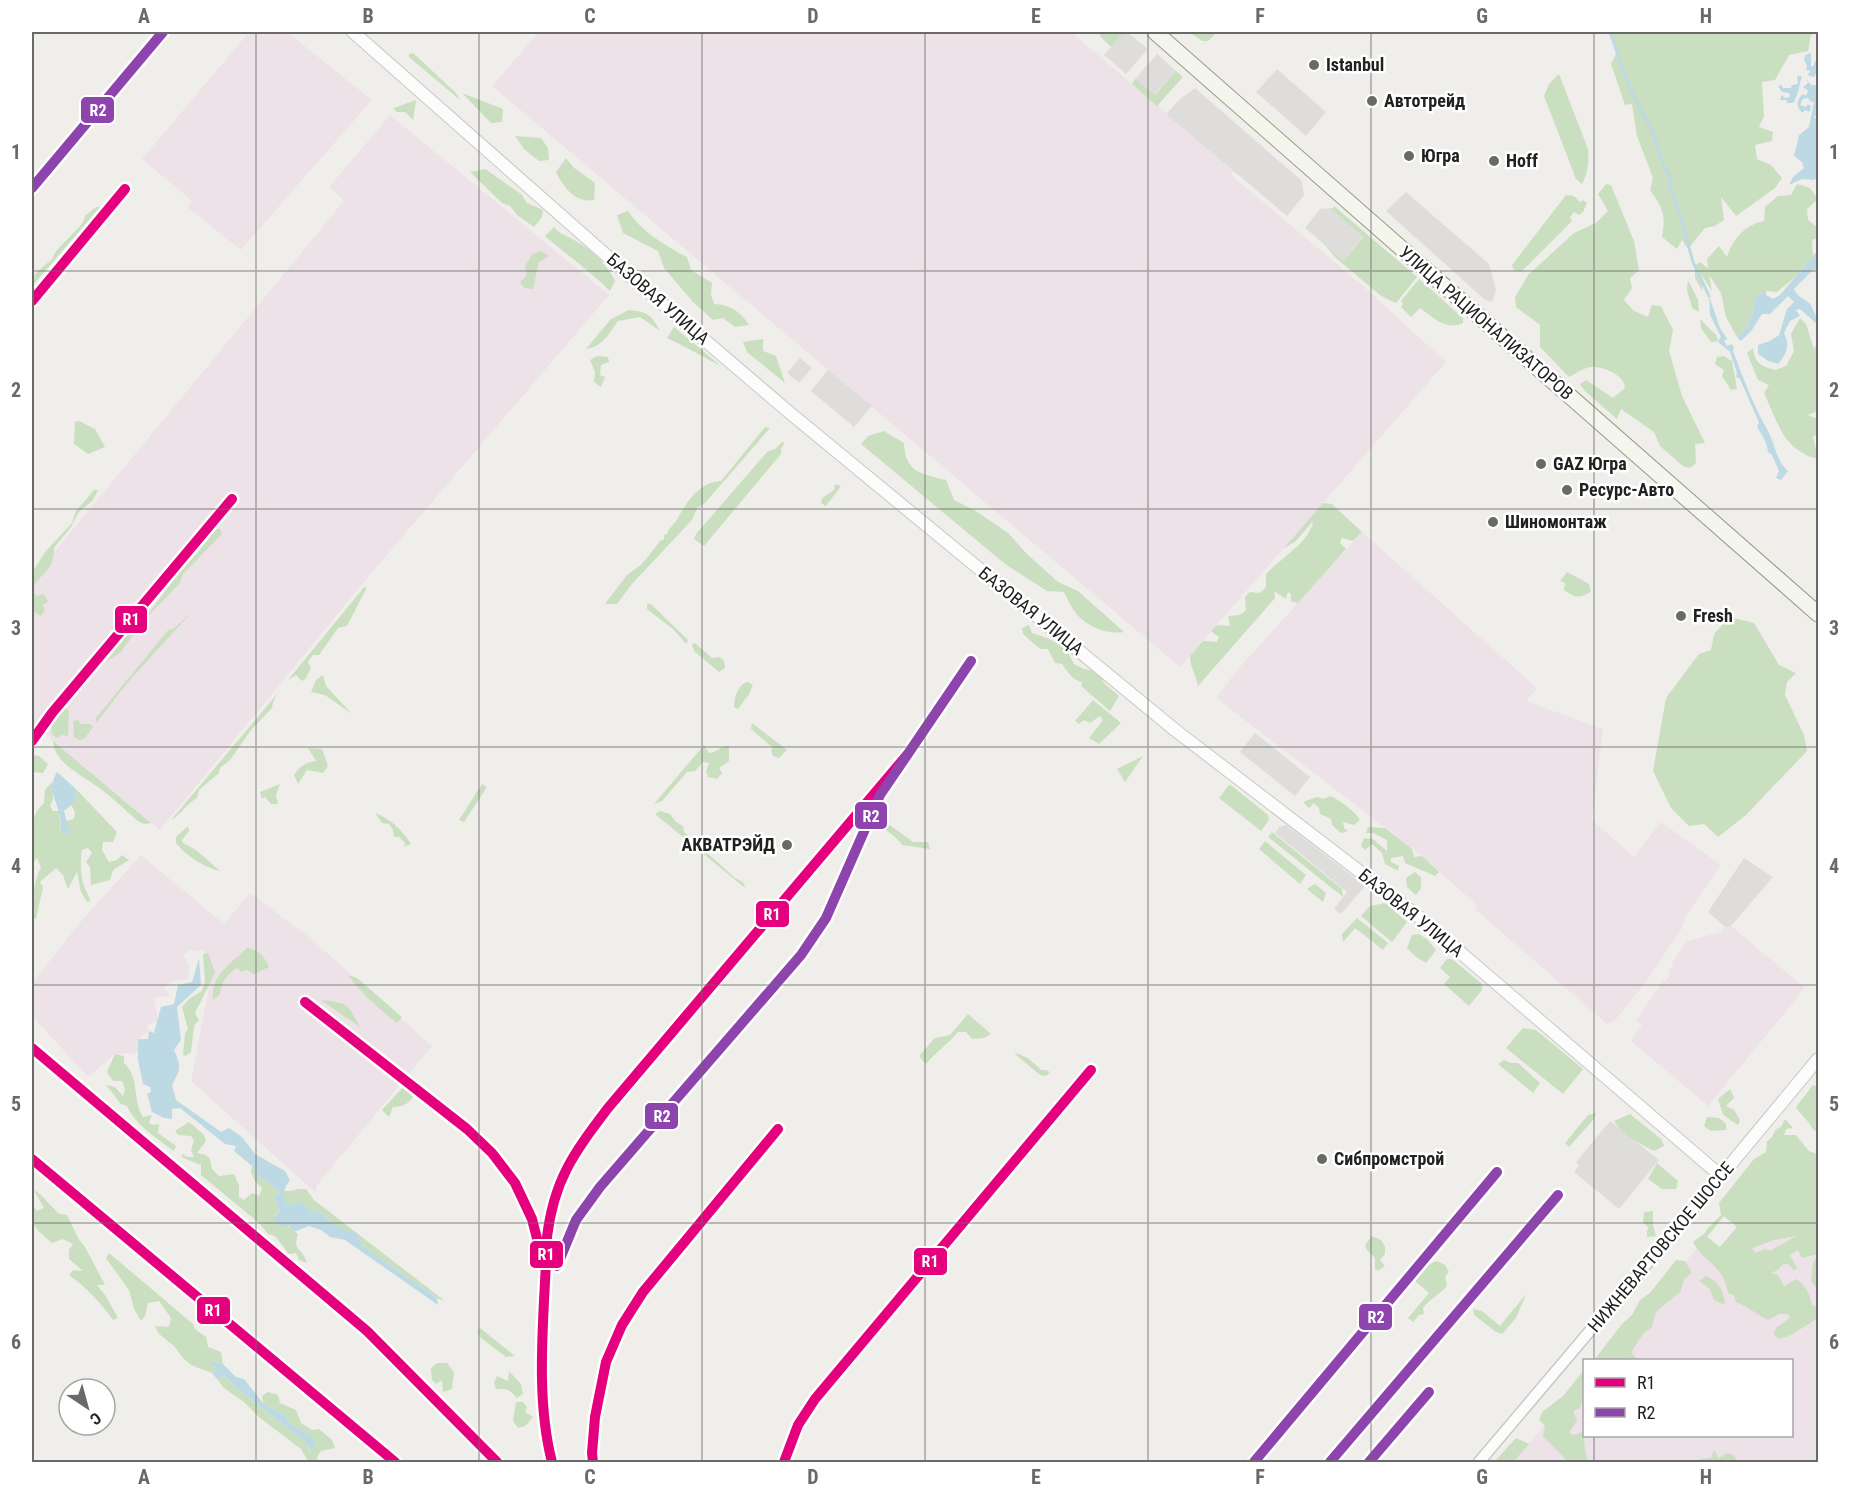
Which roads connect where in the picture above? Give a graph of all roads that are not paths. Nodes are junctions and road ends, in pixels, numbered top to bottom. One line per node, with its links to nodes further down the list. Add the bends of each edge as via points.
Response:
1 (353, 32): 5 (street, БАЗОВАЯ УЛИЦА, via 790,413 1175,730 1419,917)
2 (1155, 32): 3 (main road, УЛИЦА РАЦИОНАЛИЗАТОРОВ)
3 (1818, 614)
4 (1818, 1059): 5 (street, НИЖНЕВАРТОВСКОЕ ШОССЕ)
5 (1720, 1176): 6 (street, НИЖНЕВАРТОВСКОЕ ШОССЕ)
6 (1479, 1462)

